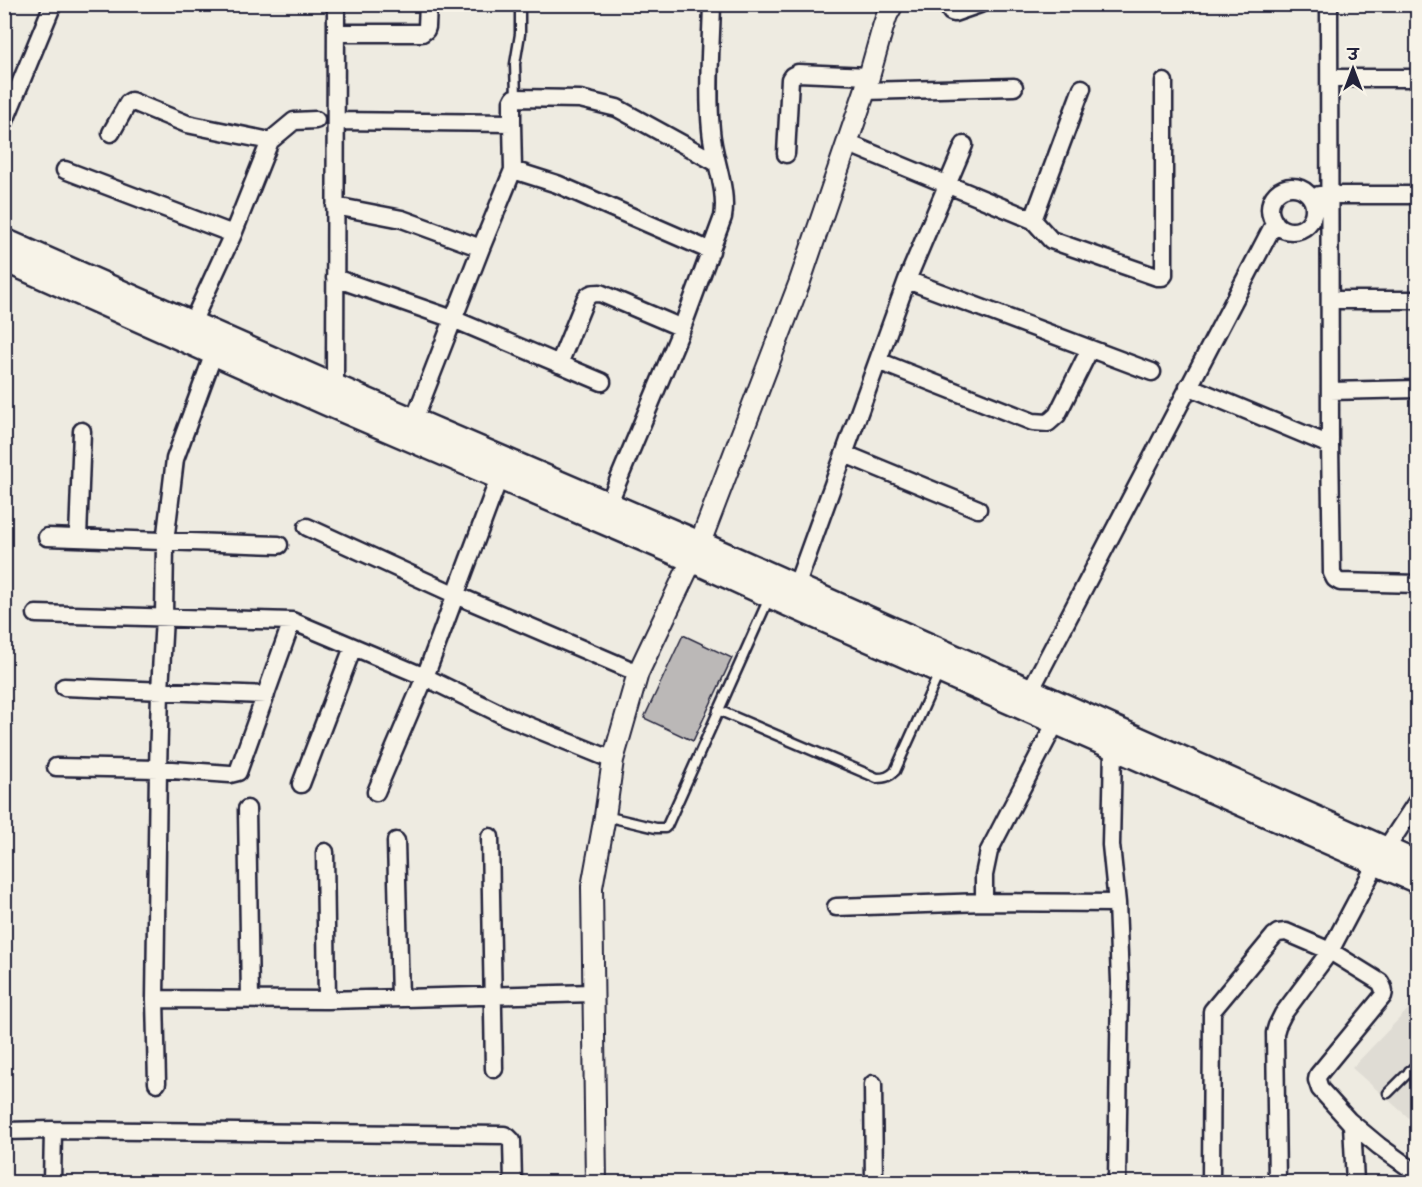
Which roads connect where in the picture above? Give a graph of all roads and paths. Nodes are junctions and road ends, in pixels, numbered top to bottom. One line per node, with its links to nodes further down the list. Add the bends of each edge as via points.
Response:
1 (53, 4): 20 (street)
2 (336, 4): 10 (street)
3 (428, 4): 10 (street, via 427,27 422,33)
4 (520, 4): 17 (lane)
5 (712, 4): 27 (street, via 710,113)
6 (893, 4): 14 (street, via 882,27)
7 (948, 4): 8 (street, via 954,13)
8 (980, 4)
9 (1329, 4): 11 (street)
10 (336, 33): 19 (street)
11 (1330, 78): 12 (street); 32 (street)
12 (1418, 78)
13 (1164, 82): 35 (street, via 1164,275 1157,277 1051,240)
14 (867, 83): 15 (street); 24 (street); 26 (street, via 798,73 792,76)
15 (1014, 87)
16 (1082, 88): 35 (street)
17 (516, 97): 21 (street); 27 (street, via 580,99 617,108)
18 (316, 120): 23 (street, via 294,121)
19 (336, 121): 21 (street); 34 (street)
20 (4, 123)
21 (512, 123): 29 (street)
22 (111, 133): 23 (street, via 131,101 188,124)
23 (270, 141): 37 (street)
24 (847, 143): 30 (street); 71 (street, via 799,284)
25 (964, 145): 30 (street)
26 (786, 154)
27 (717, 163): 40 (street, via 725,208)
28 (65, 170): 37 (street)
29 (513, 170): 39 (street); 40 (street, via 557,184)
30 (946, 185): 35 (street); 43 (street)
31 (1309, 195): 32 (street); 36 (street, via 1297,188 1282,190 1270,208); 36 (street, via 1314,215 1306,226 1293,231)
32 (1330, 195): 33 (street); 44 (street)
33 (1418, 195)
34 (335, 206): 39 (street, via 402,219); 42 (street)
35 (1032, 220)
36 (1275, 222): 56 (street)
37 (233, 234): 47 (street)
38 (4, 240): 47 (main road)
39 (481, 248): 46 (street)
40 (711, 251): 48 (street)
41 (4, 260): 50 (main road)
42 (335, 278): 46 (street); 55 (street)
43 (908, 280): 49 (street); 51 (street)
44 (1330, 300): 45 (street); 58 (street)
45 (1418, 300)
46 (453, 319): 52 (street); 59 (street)
47 (192, 323): 55 (main road)
48 (682, 328): 52 (street, via 600,294 589,294); 64 (street)
49 (1090, 349): 51 (street, via 1057,415 1048,423 1032,422); 53 (street)
50 (214, 354): 63 (main road); 69 (street, via 175,459)
51 (878, 361): 62 (street)
52 (560, 364): 54 (street)
53 (1152, 372)
54 (602, 382)
55 (335, 386): 59 (main road)
56 (1188, 386): 61 (street); 86 (street)
57 (1418, 389): 58 (street)
58 (1330, 392): 61 (street)
59 (414, 420): 64 (main road)
60 (82, 431): 68 (street)
61 (1330, 445): 72 (street, via 1335,579 1348,583)
62 (845, 454): 65 (street); 73 (street)
63 (499, 478): 71 (main road); 74 (street)
64 (608, 505): 71 (main road)
65 (978, 509)
66 (307, 527): 74 (street)
67 (47, 537): 68 (street)
68 (78, 538): 69 (street)
69 (165, 542): 70 (street); 77 (street)
70 (279, 545)
71 (696, 552): 73 (main road); 75 (main road); 81 (street)
72 (1418, 584)
73 (796, 588): 86 (main road)
74 (456, 595): 81 (street); 82 (street)
75 (770, 596): 80 (main road); 87 (lane)
76 (36, 614): 77 (street)
77 (164, 617): 78 (street); 84 (street)
78 (292, 621): 79 (street); 85 (street)
79 (352, 646): 82 (street); 93 (street)
80 (940, 671): 86 (main road); 87 (lane, via 890,777 877,778)
81 (638, 673): 90 (street)
82 (426, 677): 90 (street, via 507,717); 94 (street)
83 (64, 687): 84 (street)
84 (160, 691): 85 (street); 92 (street)
85 (266, 695): 92 (street, via 238,772)
86 (1025, 699): 88 (main road); 101 (main road)
87 (718, 710): 97 (lane, via 667,826 656,828)
88 (1056, 722): 89 (main road); 104 (street, via 989,851)
89 (1113, 748): 101 (main road); 105 (street, via 1111,845)
90 (613, 760): 97 (street)
91 (57, 767): 92 (street)
92 (158, 769): 111 (street)
93 (302, 784)
94 (376, 792)
95 (1418, 800): 101 (street)
96 (247, 808): 112 (street)
97 (605, 816): 108 (street, via 592,887)
98 (490, 837): 109 (street)
99 (396, 841): 110 (street)
100 (325, 852): 113 (street)
101 (1381, 856): 102 (main road); 103 (main road); 107 (street)
102 (1418, 863)
103 (1418, 882)
104 (984, 902): 105 (street); 106 (street)
105 (1117, 903): 129 (street)
106 (836, 908)
107 (1330, 951): 121 (street, via 1380,982 1384,992 1318,1075 1320,1089); 130 (street, via 1286,932 1278,933 1213,1007); 131 (street, via 1283,1014 1275,1033)
108 (593, 993): 109 (street); 127 (street)
109 (492, 996): 110 (street); 115 (street)
110 (400, 998): 113 (street)
111 (155, 999): 112 (street); 118 (street)
112 (249, 999): 113 (street)
113 (327, 1000)
114 (1418, 1063): 116 (lane)
115 (494, 1069)
116 (1409, 1071): 117 (lane); 120 (lane)
117 (1418, 1080)
118 (157, 1083)
119 (873, 1084): 128 (street)
120 (1388, 1093)
121 (1352, 1124): 124 (street); 132 (street)
122 (52, 1130): 123 (street); 125 (street); 126 (street, via 504,1135 512,1142)
123 (4, 1131)
124 (1418, 1174)
125 (52, 1182)
126 (513, 1182)
127 (596, 1182)
128 (874, 1182)
129 (1117, 1182)
130 (1211, 1182)
131 (1277, 1182)
132 (1354, 1182)

